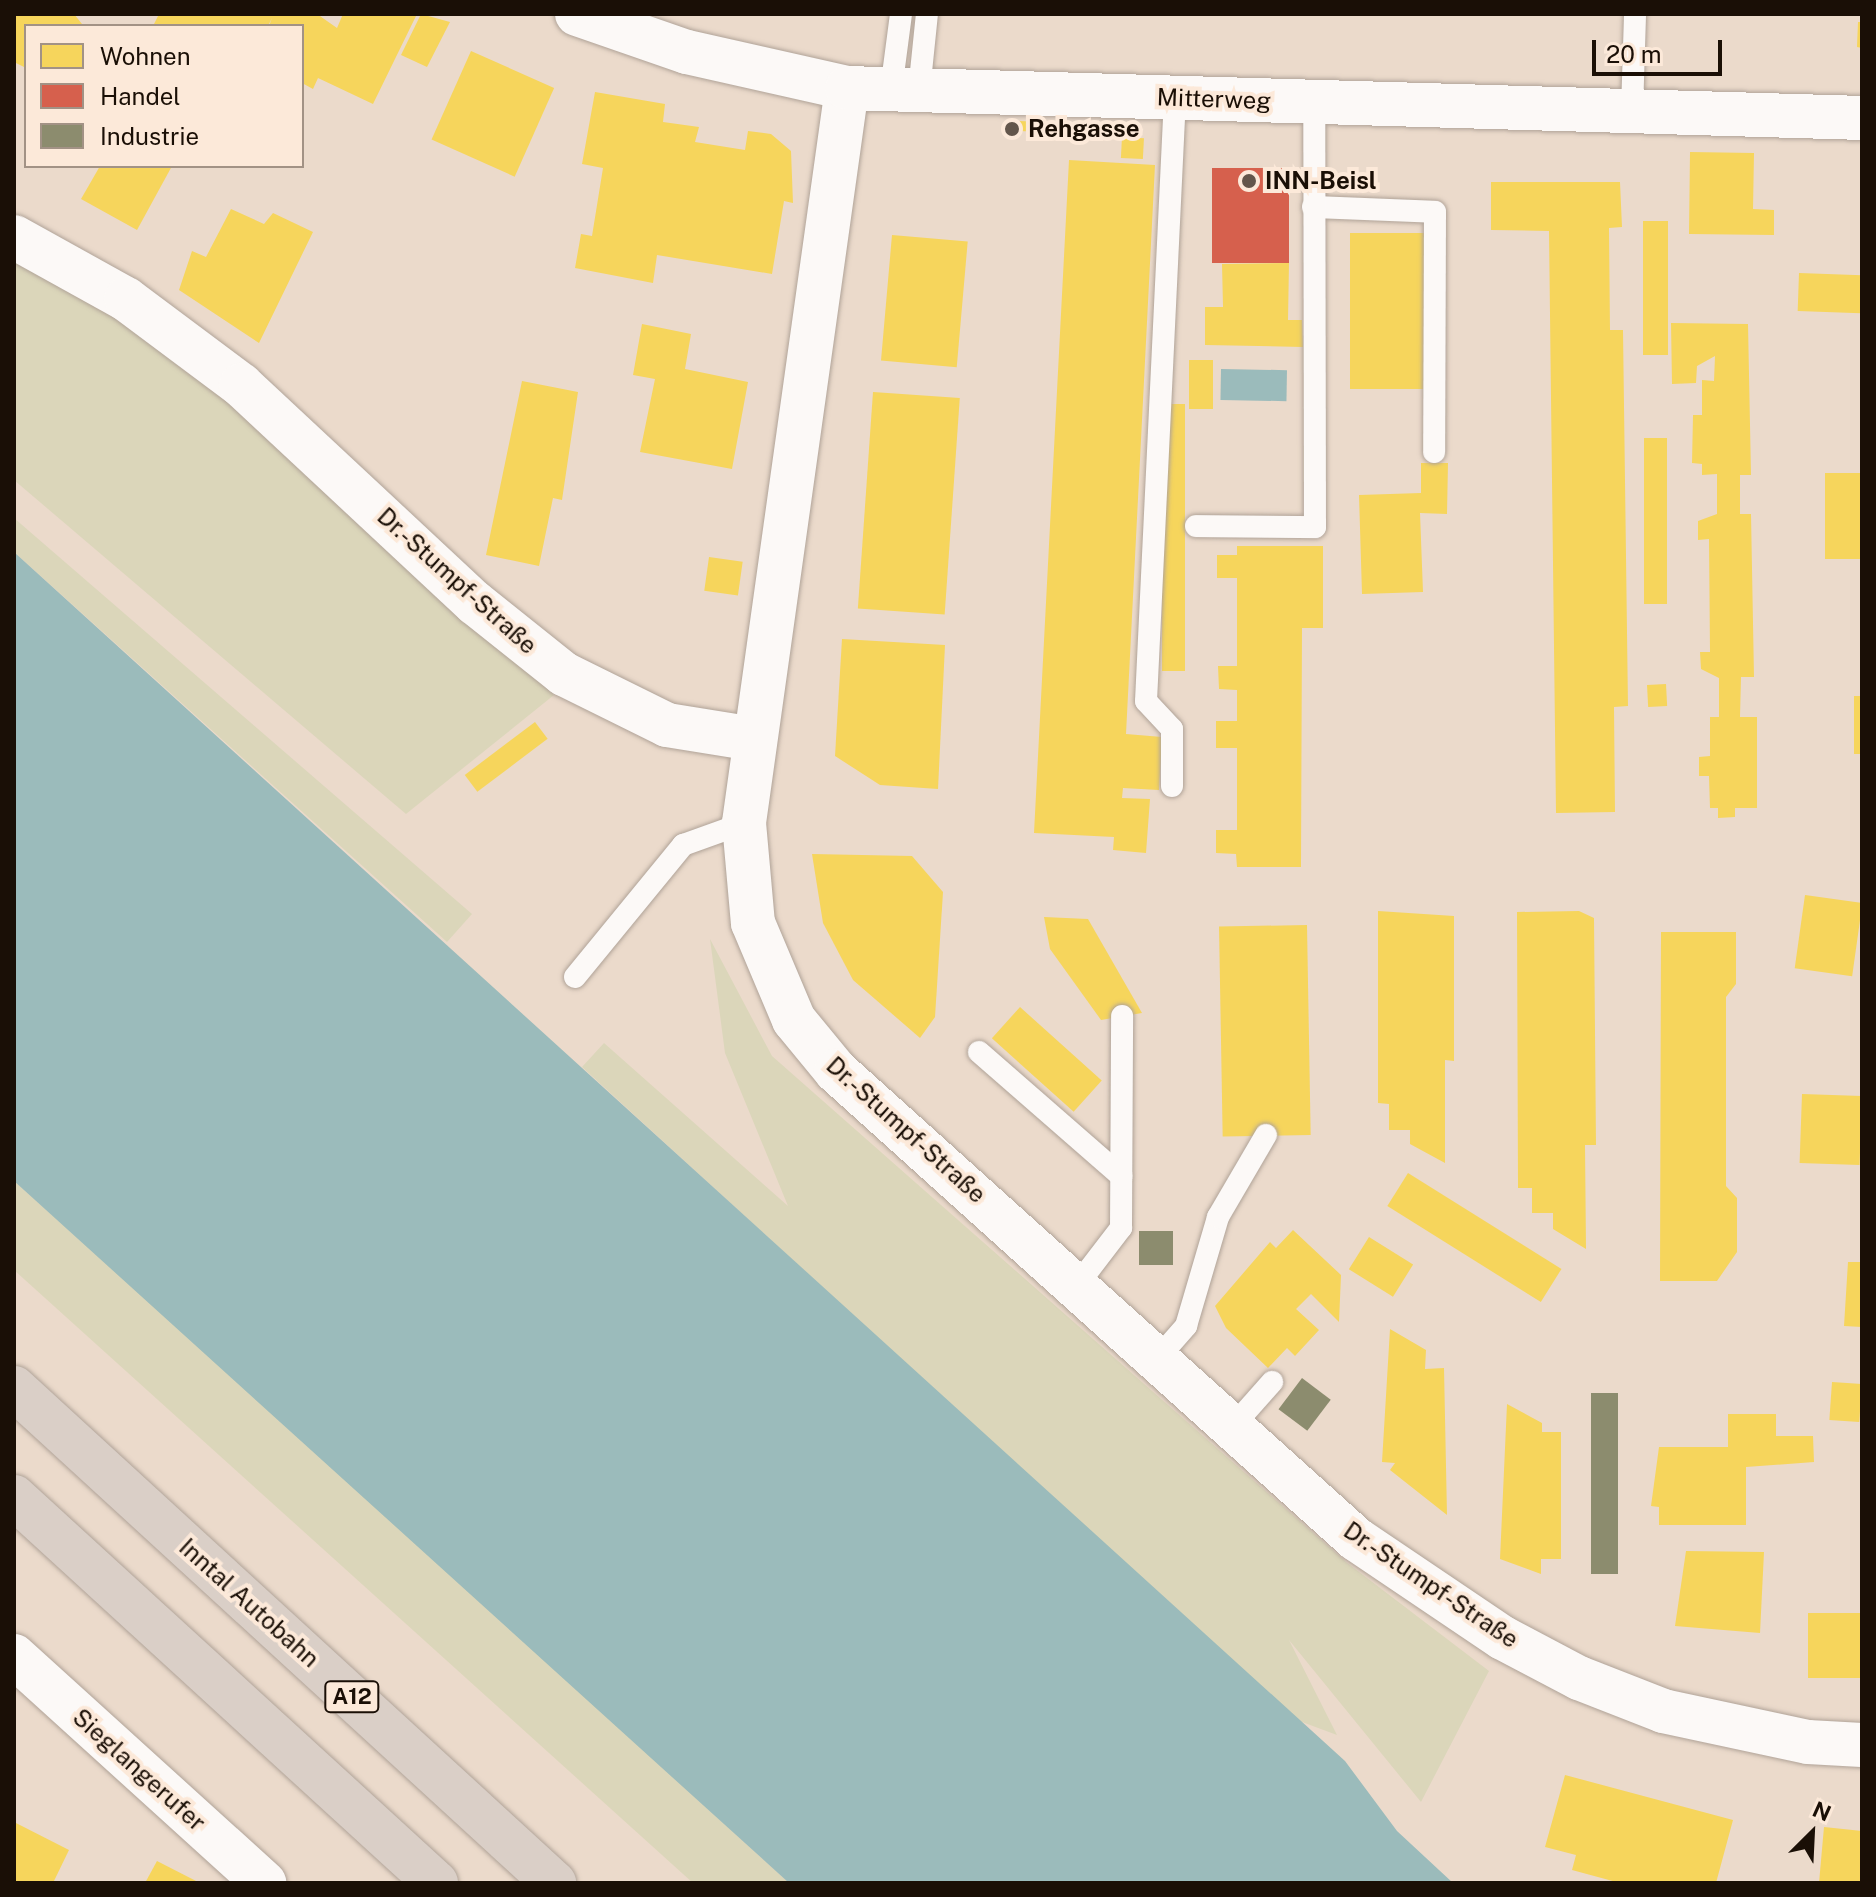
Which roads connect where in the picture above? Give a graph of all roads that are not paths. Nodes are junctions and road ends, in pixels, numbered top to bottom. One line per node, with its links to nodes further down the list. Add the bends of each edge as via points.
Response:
1 (577, 14): 5 (street, Mitterweg, via 687,52)
2 (901, 14): 6 (lane)
3 (927, 14): 6 (lane)
4 (1635, 14): 9 (lane)
5 (847, 88): 6 (street, Mitterweg); 15 (street)
6 (905, 90): 7 (street, Mitterweg)
7 (1175, 98): 8 (street, Mitterweg); 16 (lane, via 1146,701 1172,729)
8 (1314, 102): 9 (street, Mitterweg); 11 (lane)
9 (1632, 111): 10 (street, Mitterweg)
10 (1862, 118)
11 (1313, 207): 13 (lane, via 1435,212); 14 (lane, via 1315,527)
12 (14, 237): 15 (street, Dr.-Stumpf-Straße, via 126,299 241,385 475,603 564,674 667,725)
13 (1434, 452)
14 (1196, 526)
15 (754, 739): 17 (street, Dr.-Stumpf-Straße)
16 (1172, 786)
17 (744, 823): 18 (lane, via 683,845); 23 (street, Dr.-Stumpf-Straße, via 753,923 794,1020 836,1071)
18 (575, 977)
19 (1122, 1016): 22 (lane)
20 (979, 1052): 22 (lane)
21 (1266, 1135): 24 (lane, via 1218,1217 1186,1326)
22 (1121, 1176): 23 (lane, via 1121,1228)
23 (1078, 1284): 24 (street, Dr.-Stumpf-Straße)
24 (1158, 1358): 27 (street, Dr.-Stumpf-Straße)
25 (1272, 1382): 27 (lane)
26 (14, 1388): 33 (highway, Inntal Autobahn / A12)
27 (1233, 1426): 30 (street, Dr.-Stumpf-Straße, via 1356,1539 1503,1638 1579,1678 1663,1711 1808,1742)
28 (14, 1497): 32 (highway)
29 (14, 1656): 31 (street, Sieglangerufer)
30 (1862, 1745)
31 (262, 1882)
32 (436, 1883)
33 (554, 1883)

